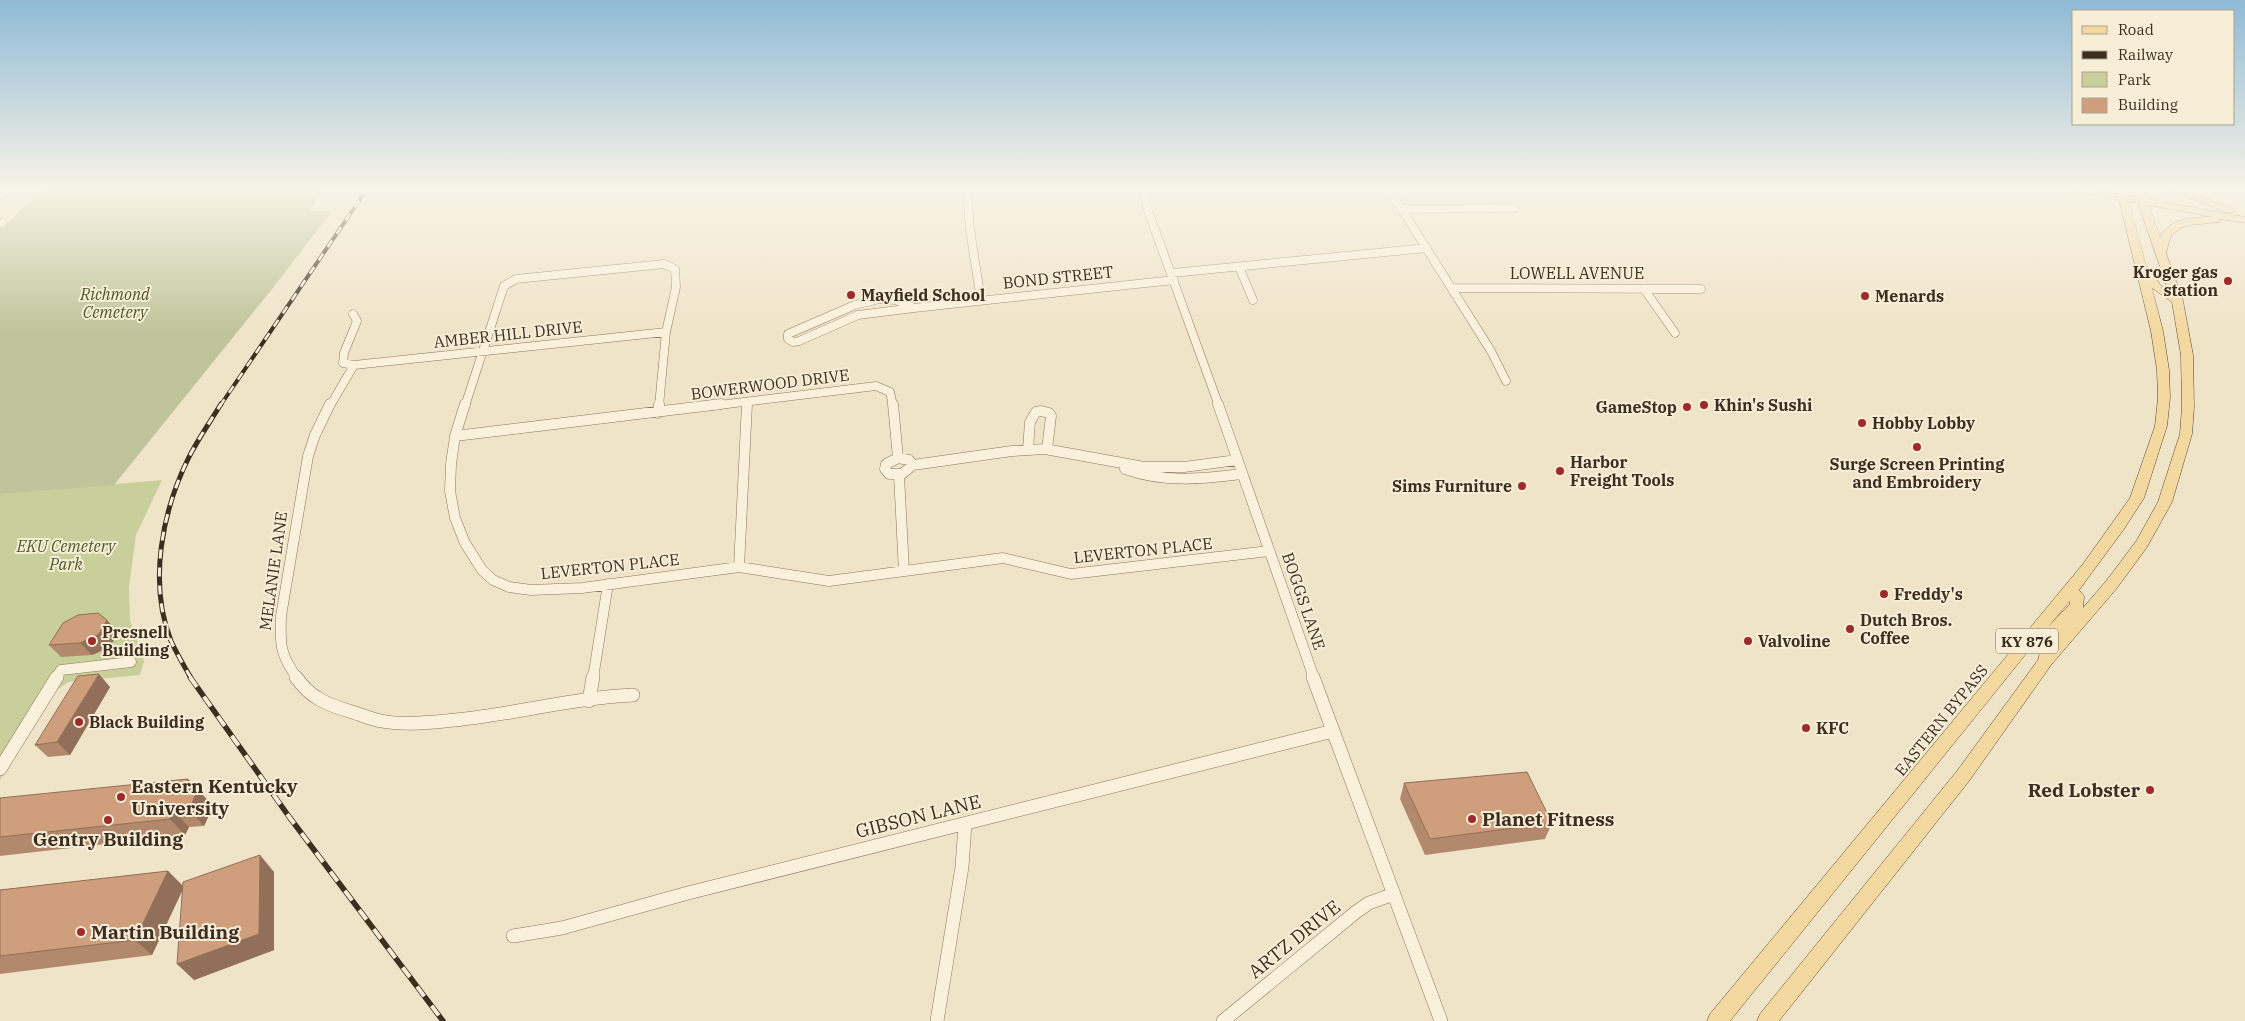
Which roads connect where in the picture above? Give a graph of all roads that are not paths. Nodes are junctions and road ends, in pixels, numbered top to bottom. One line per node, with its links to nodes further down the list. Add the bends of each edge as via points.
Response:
1 (971, 237): 15 (street)
2 (1158, 237): 11 (street, BOGGS LANE)
3 (1419, 237): 7 (street)
4 (2133, 237): 9 (main road, EASTERN BYPASS / KY 876)
5 (2155, 237): 8 (main road, KY 876)
6 (2165, 237): 8 (main road)
7 (1427, 248): 10 (street, BOND STREET); 12 (street)
8 (2161, 252): 17 (main road, KY 876)
9 (2138, 256): 17 (main road, via 2152,283); 40 (main road, EASTERN BYPASS / KY 876, via 2157,330 2163,370 2161,426 2136,498 2120,526)
10 (1238, 267): 11 (street, BOND STREET); 16 (street)
11 (1173, 277): 15 (street, BOND STREET); 31 (street, BOGGS LANE)
12 (1452, 288): 13 (street, LOWELL AVENUE); 24 (street, via 1495,357)
13 (1644, 289): 14 (street, LOWELL AVENUE); 21 (street)
14 (1701, 289)
15 (981, 300): 18 (street, BOND STREET)
16 (1253, 300)
17 (2177, 301): 41 (main road, KY 876, via 2187,355 2188,407 2186,434 2165,502 2142,543 2112,584)
18 (914, 308): 18 (street, BOND STREET, via 896,300 868,300 788,334 788,339 799,341 858,315)
19 (353, 314): 23 (street, via 357,321 356,331 342,357 343,363)
20 (666, 332): 22 (street, AMBER HILL DRIVE); 22 (street, LEVERTON PLACE, via 676,287 672,266 664,264 516,279 504,286); 26 (street, LEVERTON PLACE)
21 (1676, 333)
22 (483, 352): 23 (street, AMBER HILL DRIVE); 27 (street, LEVERTON PLACE)
23 (354, 365): 44 (street, MELANIE LANE, via 314,435 308,456 281,616 280,640 284,659 292,672 315,698 381,721 415,724 474,719)
24 (1506, 381)
25 (747, 402): 26 (street, BOWERWOOD DRIVE); 30 (street, BOWERWOOD DRIVE, via 876,386 892,396); 37 (street)
26 (658, 413): 27 (street, BOWERWOOD DRIVE)
27 (455, 436): 39 (street, LEVERTON PLACE, via 450,462 450,497 458,530 488,576 508,587 547,590)
28 (1028, 449): 29 (street); 29 (street, via 1030,418 1042,411 1051,416); 33 (street, via 942,464)
29 (1047, 449): 32 (street)
30 (898, 458): 33 (street); 35 (street, via 885,467 889,474)
31 (1237, 460): 32 (street, via 1158,468); 34 (street, BOGGS LANE)
32 (1108, 462): 34 (street, via 1145,477 1166,480)
33 (913, 465): 35 (street, via 909,471)
34 (1242, 474): 36 (street, BOGGS LANE)
35 (899, 475): 38 (street)
36 (1269, 551): 38 (street, LEVERTON PLACE, via 1071,574 1003,558); 45 (street, BOGGS LANE)
37 (739, 567): 38 (street, LEVERTON PLACE, via 808,581); 39 (street, LEVERTON PLACE)
38 (904, 571)
39 (608, 584): 44 (street)
40 (2069, 590): 41 (main road, via 2077,596 2077,605 2052,633); 53 (main road, EASTERN BYPASS / KY 876)
41 (2046, 661): 54 (main road, KY 876, via 1963,776)
42 (131, 662): 46 (street, via 61,670)
43 (633, 695): 44 (street, MELANIE LANE)
44 (589, 701)
45 (1333, 731): 47 (street, GIBSON LANE); 48 (street, BOGGS LANE)
46 (0, 768)
47 (965, 824): 49 (street, GIBSON LANE, via 562,928); 50 (street, via 966,842)
48 (1394, 894): 51 (street, ARTZ DRIVE, via 1368,903); 52 (street, BOGGS LANE)
49 (512, 936)
50 (937, 1021)
51 (1222, 1021)
52 (1441, 1021)
53 (1718, 1021)
54 (1767, 1021)

